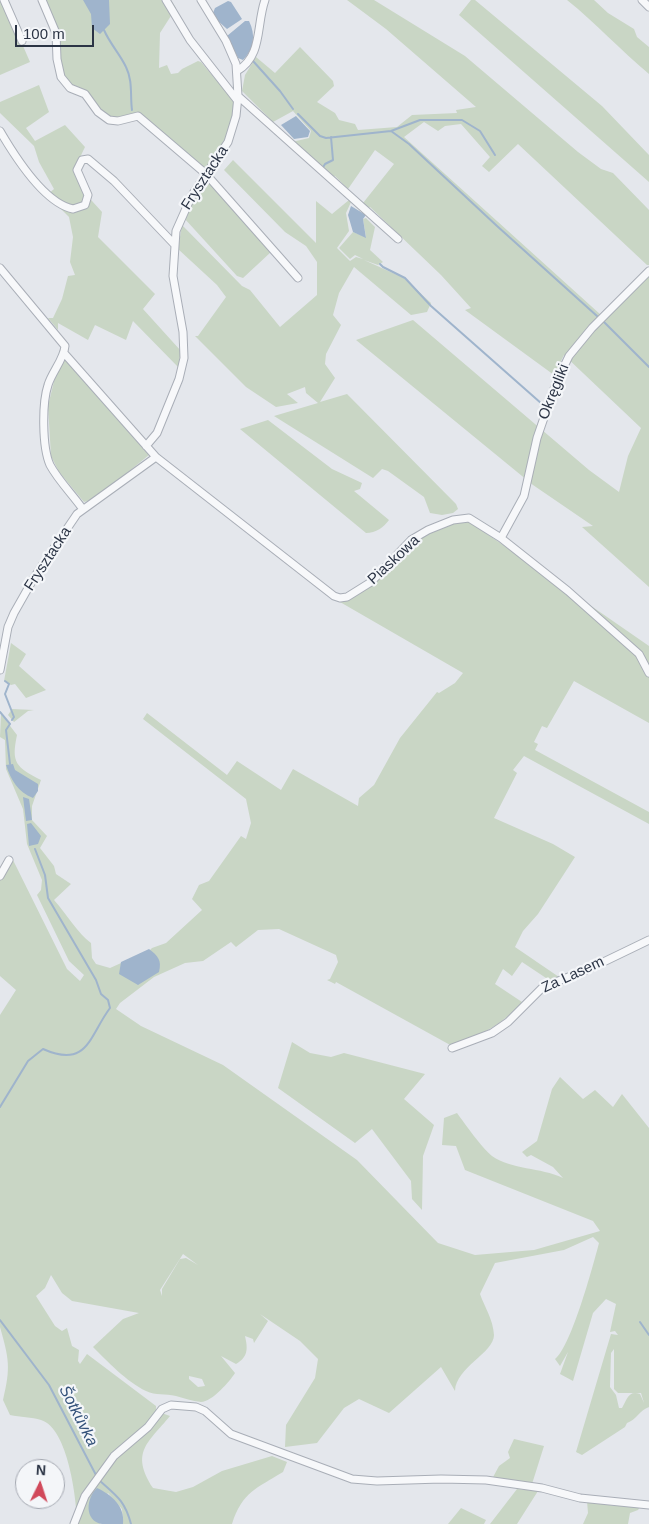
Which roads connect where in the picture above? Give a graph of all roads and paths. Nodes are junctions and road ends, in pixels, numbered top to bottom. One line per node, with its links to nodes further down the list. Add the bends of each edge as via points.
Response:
1 (4, 0): 8 (street)
2 (42, 0): 12 (street, via 56,30 57,60 67,86 83,92 108,120 118,121 134,115 140,117)
3 (166, 0): 10 (street, via 190,40)
4 (201, 0): 9 (street, Frysztacka, via 226,41)
5 (265, 0): 9 (street, via 255,53)
6 (642, 0): 7 (street)
7 (649, 7)
8 (22, 41)
9 (237, 71): 10 (street, Frysztacka)
10 (238, 98): 12 (street, Frysztacka, via 231,136); 13 (street)
11 (0, 131): 14 (street, via 11,152 58,202 77,209 85,204 87,193 78,175 78,166 84,159 91,160)
12 (206, 174): 14 (street, Frysztacka, via 181,215); 17 (street)
13 (398, 239)
14 (174, 244): 19 (street, Frysztacka, via 173,276 184,335 184,358 157,433)
15 (0, 268): 18 (street, via 62,340)
16 (649, 271): 22 (street, Okręgliki, via 569,356 537,438 524,496)
17 (298, 278)
18 (64, 353): 19 (street); 21 (street, via 47,389 46,443 51,466)
19 (146, 446): 20 (street)
20 (156, 457): 21 (street, Frysztacka, via 97,501); 22 (street, Piaskowa, via 338,598 350,595 371,582 412,540 446,522 470,518)
21 (82, 508): 23 (street, Frysztacka, via 14,613 6,634)
22 (501, 538): 24 (street, Piaskowa, via 634,649 644,659)
23 (0, 670)
24 (649, 673)
25 (9, 860): 26 (street)
26 (0, 876)
27 (649, 940): 28 (street, Za Lasem, via 544,987 492,1033)
28 (452, 1048)
29 (649, 1505): 30 (street, via 580,1498 542,1488 486,1480 352,1479 230,1434 201,1408 171,1405 162,1409 104,1470 85,1496)
30 (74, 1524)

